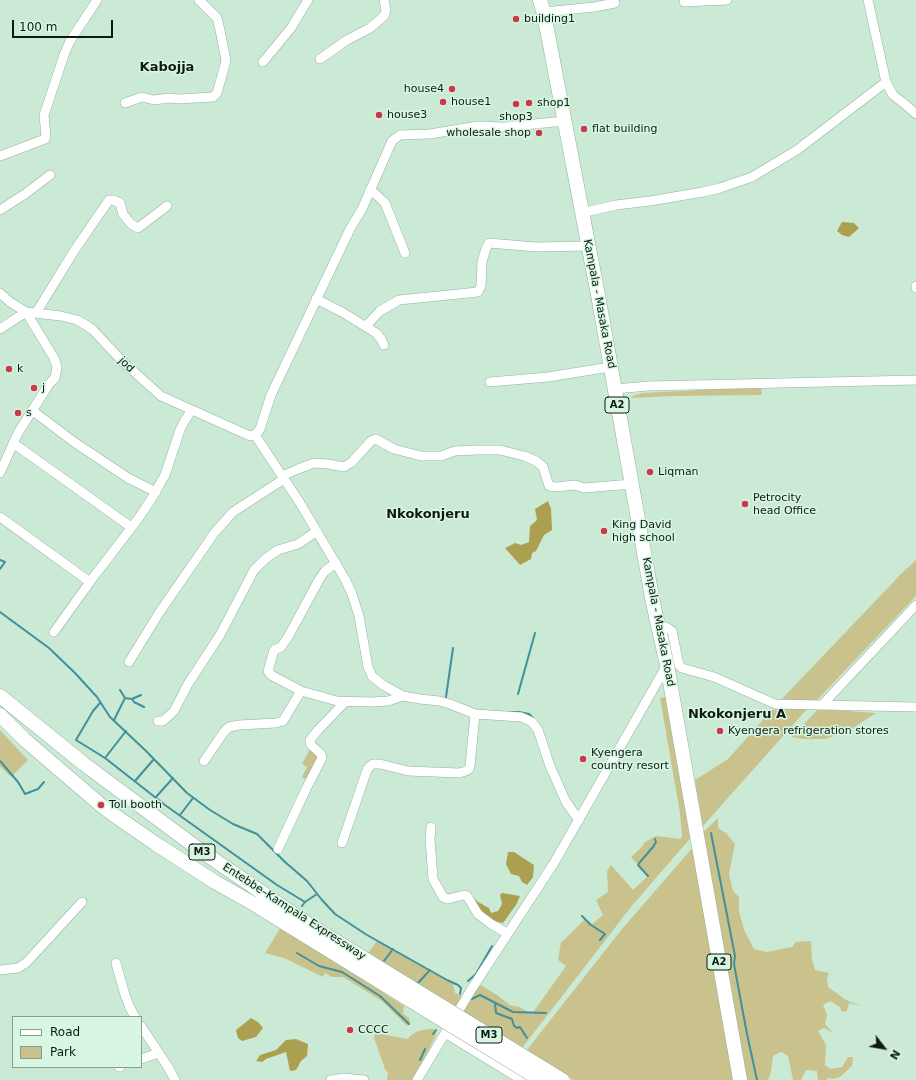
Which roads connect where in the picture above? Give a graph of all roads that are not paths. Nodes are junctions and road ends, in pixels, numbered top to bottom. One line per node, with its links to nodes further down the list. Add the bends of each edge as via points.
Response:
1 (97, 0): 16 (street, via 70,41 64,55 44,115 45,140)
2 (199, 0): 13 (street, via 217,18 220,30 226,61 217,93 213,97 178,99 154,100 142,97)
3 (308, 0): 11 (street, via 291,28)
4 (384, 0): 10 (street, via 384,16 370,28)
5 (726, 0): 7 (street)
6 (868, 0): 12 (street)
7 (684, 2)
8 (615, 3): 9 (street, via 594,7)
9 (542, 6): 15 (highway, Kampala - Masaka Road / A2)
10 (320, 59)
11 (263, 62)
12 (886, 82): 14 (street, via 893,95); 21 (street, via 797,150 752,177 720,188)
13 (124, 103)
14 (916, 114)
15 (565, 122): 18 (street, via 509,127 478,126 430,134 400,135 392,140); 21 (highway, Kampala - Masaka Road / A2)
16 (0, 156)
17 (50, 175): 20 (street)
18 (370, 189): 23 (street, via 385,203); 25 (street)
19 (167, 206): 27 (street, via 138,228 123,214 120,204 109,200)
20 (0, 210)
21 (581, 213): 22 (highway, Kampala - Masaka Road / A2)
22 (588, 246): 28 (street, via 541,247 489,243 481,267 481,286 478,292 400,300 380,311); 31 (highway, Kampala - Masaka Road / A2)
23 (405, 253)
24 (0, 293): 26 (street)
25 (316, 299): 28 (street); 37 (street, via 271,395 260,429)
26 (26, 312): 27 (street, jod); 29 (street); 36 (street, via 58,367)
27 (36, 312): 35 (street, jod, via 77,320 86,325 152,389 161,396)
28 (366, 326): 30 (street, via 378,335)
29 (0, 329)
30 (384, 345)
31 (610, 368): 33 (street); 34 (highway, Kampala - Masaka Road / A2)
32 (916, 380): 34 (street)
33 (490, 382)
34 (615, 389): 42 (highway, Kampala - Masaka Road / A2)
35 (192, 410): 37 (street, jod, via 250,436); 43 (street, via 180,430 170,464)
36 (33, 411): 38 (street); 43 (street, via 128,478)
37 (255, 435): 41 (street)
38 (13, 443): 40 (street); 45 (street)
39 (497, 454): 42 (street, via 521,457 541,468 551,490 580,488 585,492)
40 (0, 473)
41 (283, 477): 42 (street, via 314,464 344,467 352,462 371,440 376,439 394,449 421,456 441,456 455,451 500,450 524,456 543,467 549,486); 46 (street); 52 (street, via 233,512 215,532 159,613)
42 (633, 487): 50 (highway, Kampala - Masaka Road / A2)
43 (156, 492): 45 (street)
44 (0, 517): 48 (street)
45 (131, 527): 48 (street)
46 (317, 531): 47 (street); 62 (street, via 298,544 278,550 254,570 220,635 188,684 174,711 163,721)
47 (336, 563): 54 (street, via 325,571 288,637 272,652 268,671); 56 (street, via 352,594 372,676)
48 (90, 582): 51 (street)
49 (916, 606): 58 (street)
50 (658, 625): 53 (highway, Kampala - Masaka Road / A2); 58 (street, via 666,626 672,631 679,665 682,668 714,677 775,704)
51 (54, 632)
52 (129, 662)
53 (667, 665): 64 (street); 85 (highway, Kampala - Masaka Road / A2)
54 (301, 691): 57 (street); 63 (street, via 283,721 230,728 224,732)
55 (0, 696): 72 (highway, Entebbe–Kampala Expressway / M3, via 84,764 197,848)
56 (403, 696): 57 (street, via 388,701); 60 (street, via 439,701)
57 (345, 702): 67 (street, via 310,740 322,758)
58 (822, 705): 59 (street)
59 (916, 707)
60 (475, 714): 64 (street, via 521,717 532,722 538,730 566,802); 66 (street, via 470,766 466,771 408,771 380,764 370,766)
61 (0, 715): 72 (highway, Entebbe–Kampala Expressway / M3, via 25,740 102,806 156,844 215,882)
62 (158, 721)
63 (204, 761)
64 (579, 820): 69 (street, via 543,881)
65 (431, 827): 69 (street, via 433,879 443,897 448,900 467,896 478,914)
66 (342, 843)
67 (278, 849)
68 (82, 902): 71 (street, via 26,963 18,968)
69 (507, 933): 75 (street)
70 (116, 963): 73 (street, via 125,995)
71 (0, 970)
72 (413, 995): 83 (highway, Entebbe–Kampala Expressway / M3, bridge); 84 (highway, Entebbe–Kampala Expressway / M3, bridge)
73 (134, 1016)
74 (142, 1028): 76 (street)
75 (445, 1033): 81 (street); 82 (street)
76 (159, 1053): 77 (street); 78 (street)
77 (142, 1059)
78 (175, 1080)
79 (331, 1080): 80 (street)
80 (364, 1080)
81 (417, 1080)
82 (522, 1080)
83 (541, 1080)
84 (562, 1080)
85 (740, 1080)

